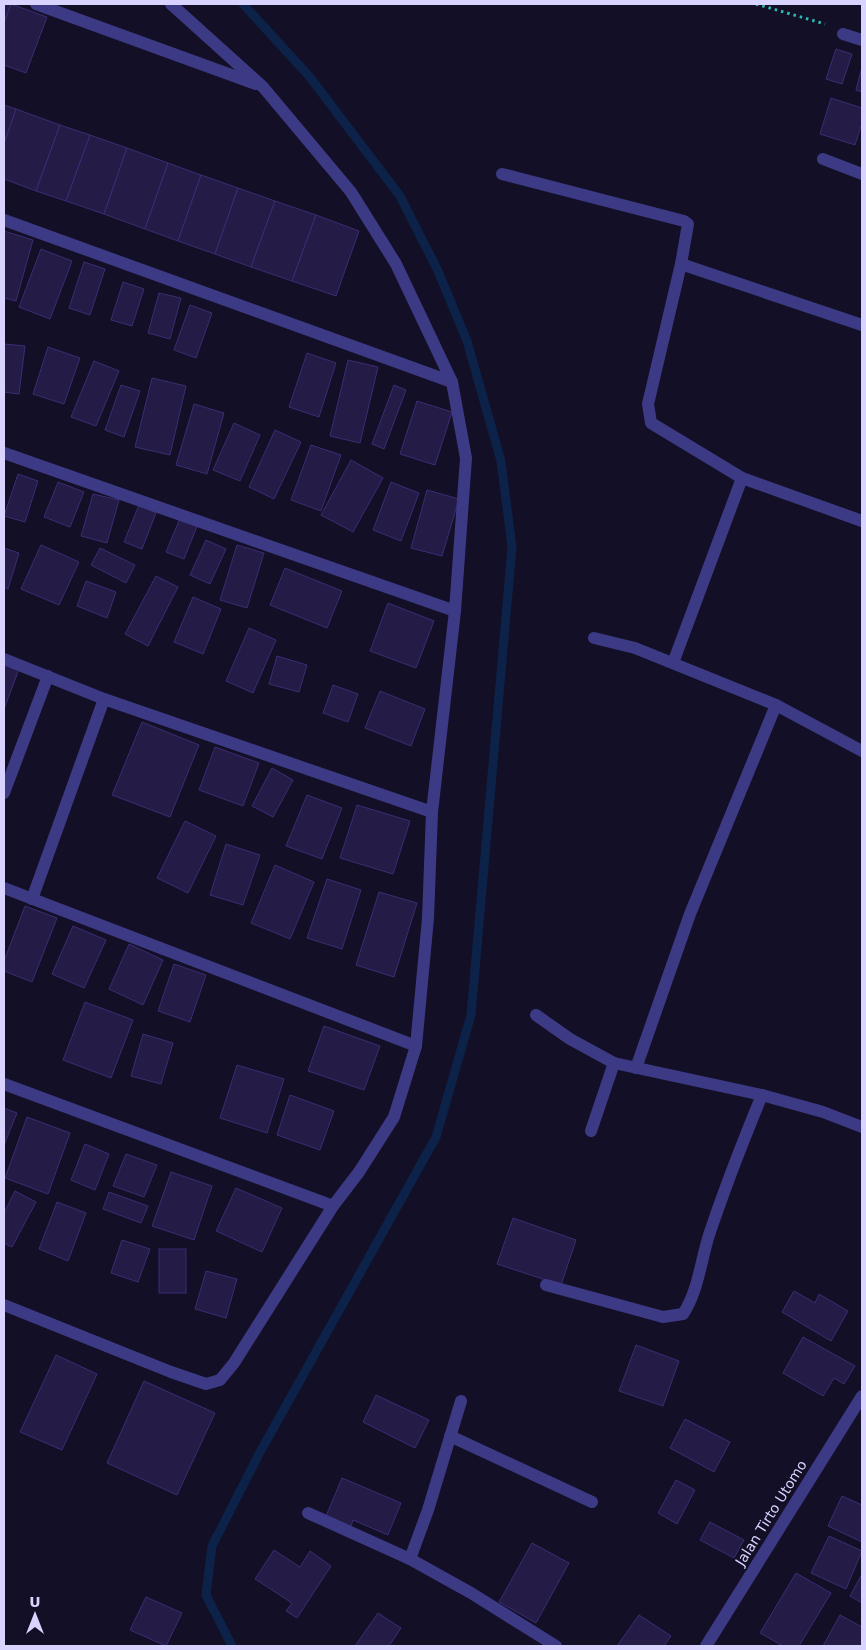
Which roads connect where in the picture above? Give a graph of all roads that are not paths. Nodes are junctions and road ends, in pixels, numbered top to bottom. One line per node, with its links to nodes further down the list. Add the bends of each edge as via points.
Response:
1 (36, 4): 5 (street)
2 (170, 4): 5 (street)
3 (843, 34): 4 (street)
4 (862, 40)
5 (263, 87): 12 (street, via 351,192 396,264)
6 (823, 159): 8 (street)
7 (502, 174): 10 (street, via 684,221 688,228)
8 (862, 174)
9 (4, 220): 12 (street)
10 (681, 264): 11 (street); 14 (street, via 648,404 648,417 654,426)
11 (862, 325)
12 (452, 382): 16 (street, via 466,458)
13 (4, 453): 16 (street)
14 (742, 478): 15 (street); 19 (street)
15 (862, 521)
16 (455, 611): 25 (street)
17 (594, 638): 19 (street, via 635,648)
18 (4, 659): 20 (street)
19 (673, 663): 22 (street)
20 (48, 676): 21 (street); 24 (street)
21 (104, 699): 25 (street); 27 (street)
22 (776, 706): 23 (street); 31 (street, via 690,914)
23 (862, 751)
24 (4, 793)
25 (432, 812): 29 (street, via 428,918)
26 (4, 888): 27 (street)
27 (32, 899): 29 (street)
28 (536, 1015): 30 (street, via 570,1039)
29 (416, 1046): 36 (street, via 394,1118)
30 (614, 1062): 31 (street); 35 (street)
31 (636, 1068): 33 (street)
32 (4, 1084): 36 (street)
33 (762, 1095): 34 (street); 37 (street, via 727,1180 690,1305 684,1314 664,1316)
34 (862, 1126)
35 (591, 1131)
36 (333, 1206): 38 (street, via 220,1380 206,1384 171,1372)
37 (546, 1285)
38 (4, 1305)
39 (862, 1396): 45 (street, Jalan Tirto Utomo)
40 (461, 1401): 41 (street)
41 (450, 1436): 42 (street); 44 (street)
42 (592, 1502)
43 (308, 1513): 44 (street)
44 (410, 1559): 46 (street)
45 (710, 1645)
46 (556, 1646)

